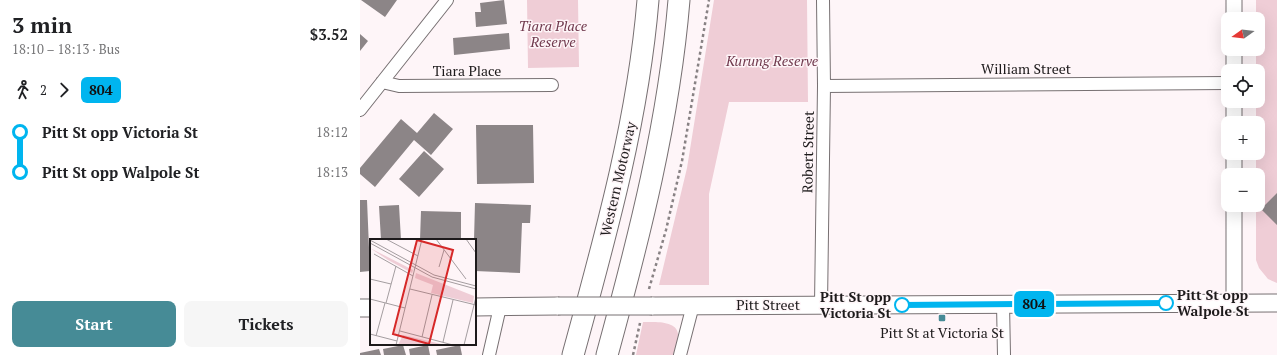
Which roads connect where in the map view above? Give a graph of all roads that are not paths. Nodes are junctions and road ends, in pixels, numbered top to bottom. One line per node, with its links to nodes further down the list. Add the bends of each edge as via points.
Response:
1 (447, 0): 7 (street)
2 (648, 0): 21 (highway, Western Motorway, via 636,96 618,187)
3 (679, 0): 22 (highway, via 661,133 636,247)
4 (823, 0): 10 (street, Robert Street)
5 (1234, 0): 6 (street)
6 (1234, 12)
7 (382, 82): 9 (street, Tiara Place, via 399,86); 11 (street)
8 (1221, 84): 10 (street, William Street)
9 (552, 86)
10 (824, 86): 17 (street, Robert Street)
11 (360, 110)
12 (1234, 212): 13 (street)
13 (1234, 303): 14 (main road, Pitt Street); 15 (main road, Pitt Street)
14 (1277, 303)
15 (1003, 304): 17 (main road, Pitt Street); 24 (street)
16 (692, 305): 17 (main road, Pitt Street); 19 (main road, Pitt Street, bridge); 23 (street)
17 (821, 305)
18 (476, 307): 19 (main road, Pitt Street)
19 (500, 307): 20 (street)
20 (489, 355)
21 (574, 355)
22 (607, 355)
23 (680, 355)
24 (1004, 355)

